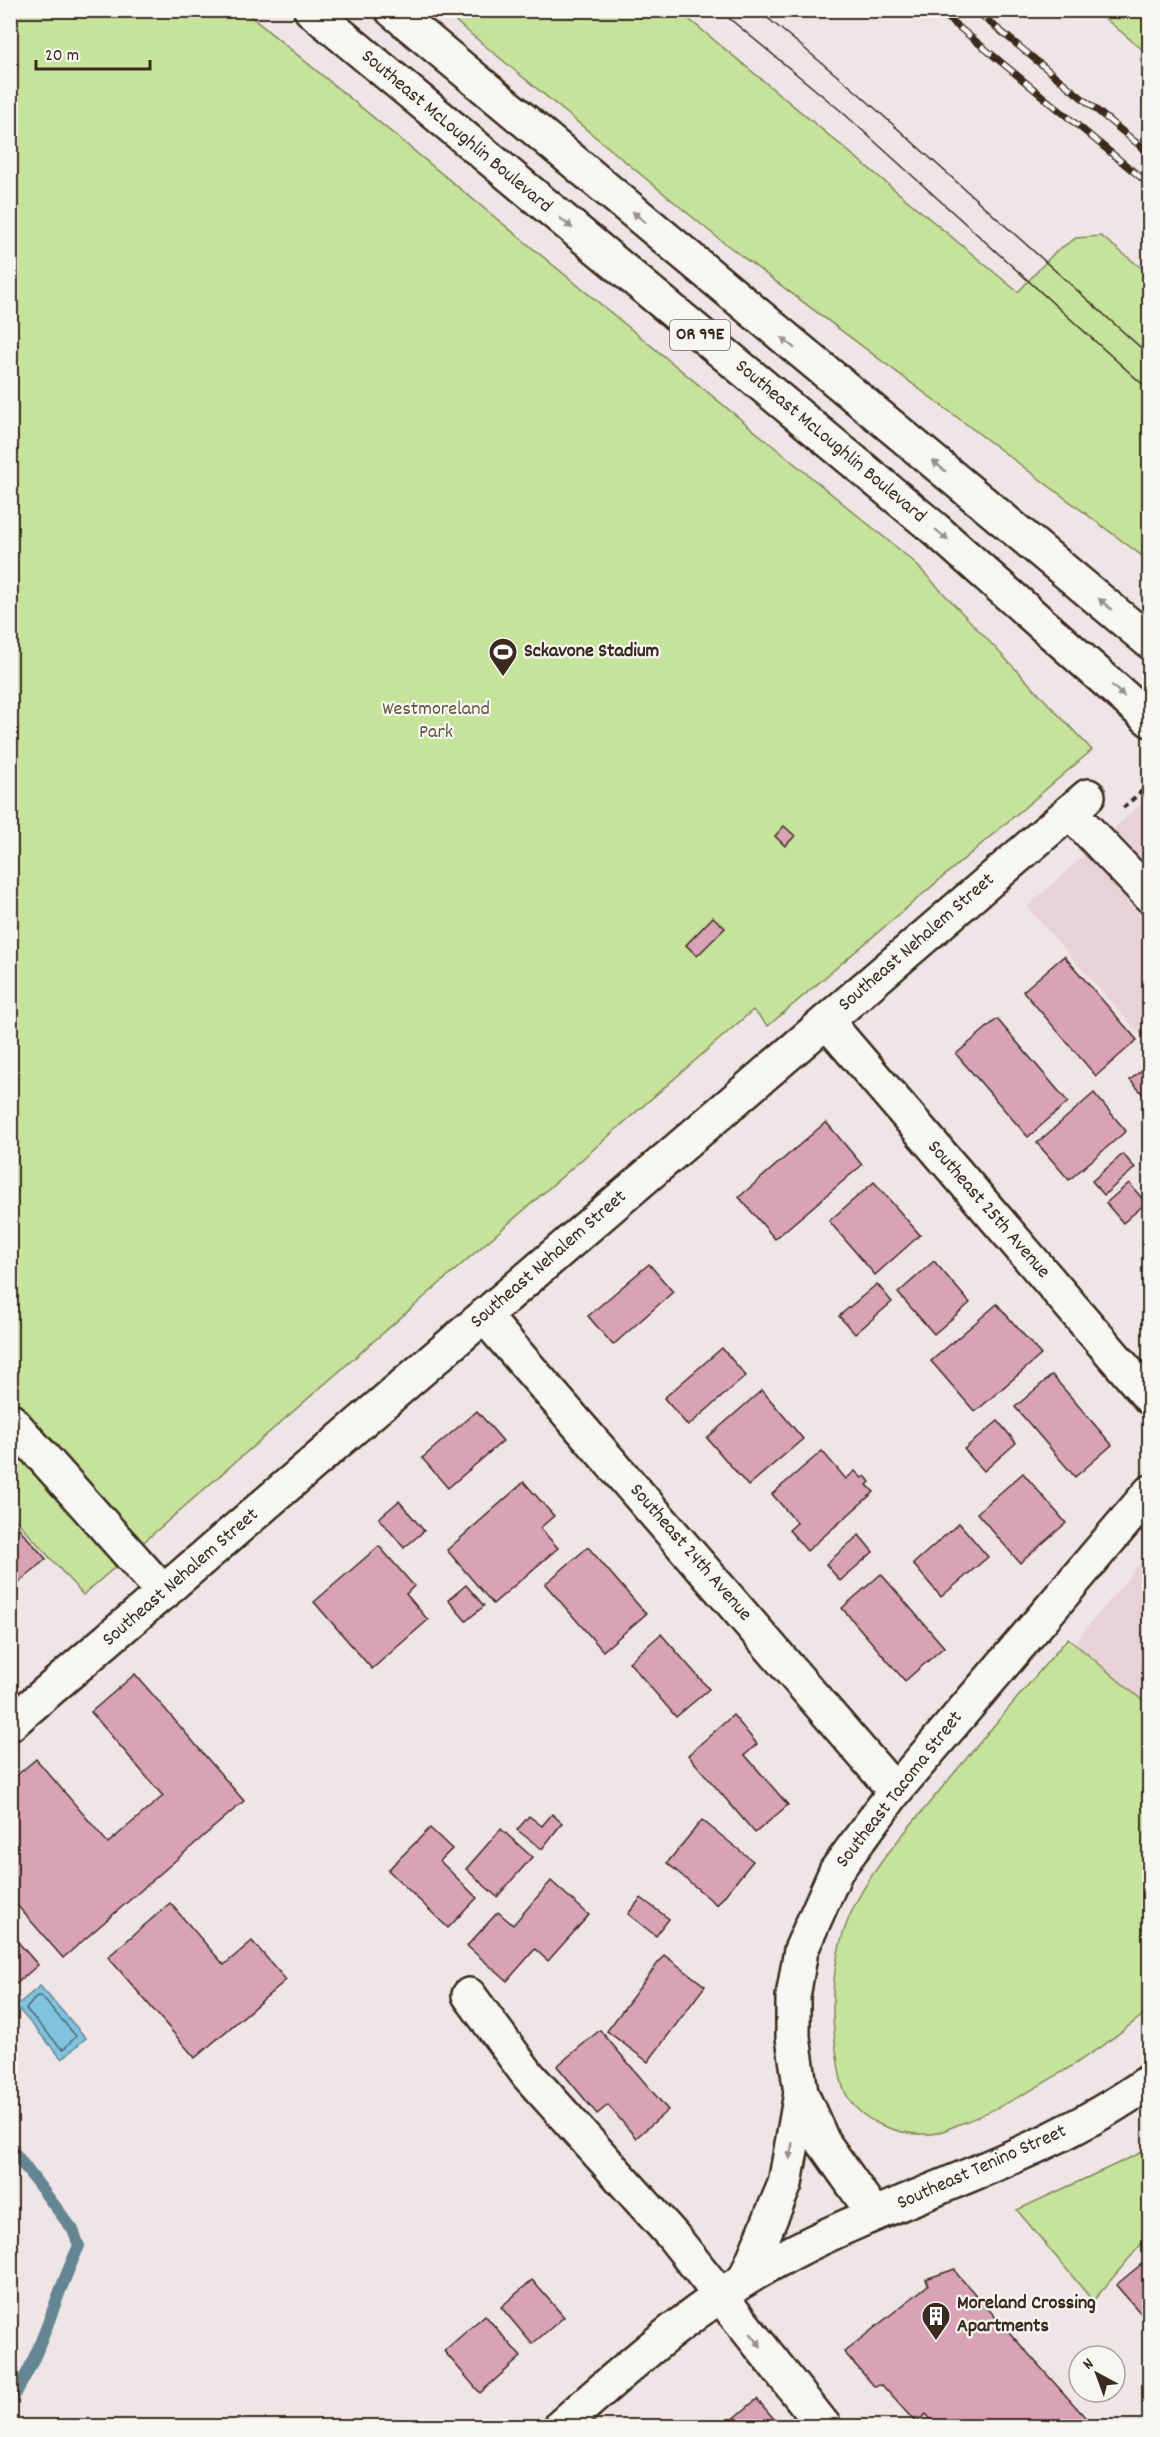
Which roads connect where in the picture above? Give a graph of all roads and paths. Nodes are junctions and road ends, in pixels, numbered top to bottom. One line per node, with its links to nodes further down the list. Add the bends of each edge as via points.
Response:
1 (311, 10): 4 (main road, Southeast McLoughlin Boulevard / OR 99E, one-way to 4, via 926,522)
2 (392, 10): 3 (main road, OR 99E, one-way to 2, via 757,317)
3 (1144, 634)
4 (1149, 720)
5 (1149, 896): 6 (main road, Southeast Nehalem Street, via 1079,804)
6 (826, 1022): 7 (main road, Southeast Nehalem Street); 8 (main road, Southeast 25th Avenue)
7 (484, 1316): 11 (main road, Southeast Nehalem Street); 13 (main road, Southeast 24th Avenue)
8 (1149, 1398)
9 (10, 1420): 11 (main road)
10 (1149, 1492): 13 (main road, Southeast Tacoma Street)
11 (164, 1593): 12 (main road, Southeast Nehalem Street)
12 (10, 1725)
13 (895, 1791): 16 (main road, Southeast Tacoma Street, via 836,1871 801,1950 793,1997 793,2037)
14 (469, 1995): 18 (main road, via 528,2075 672,2235)
15 (1149, 2081): 17 (main road, Southeast Tenino Street, via 1125,2099 1005,2162)
16 (801, 2093): 17 (main road, Southeast Tacoma Street, via 823,2142); 18 (main road, one-way to 18, via 782,2196)
17 (874, 2214): 18 (main road, via 792,2252)
18 (732, 2287): 19 (main road, via 641,2354); 20 (main road, one-way to 20)
19 (561, 2427)
20 (824, 2427)

